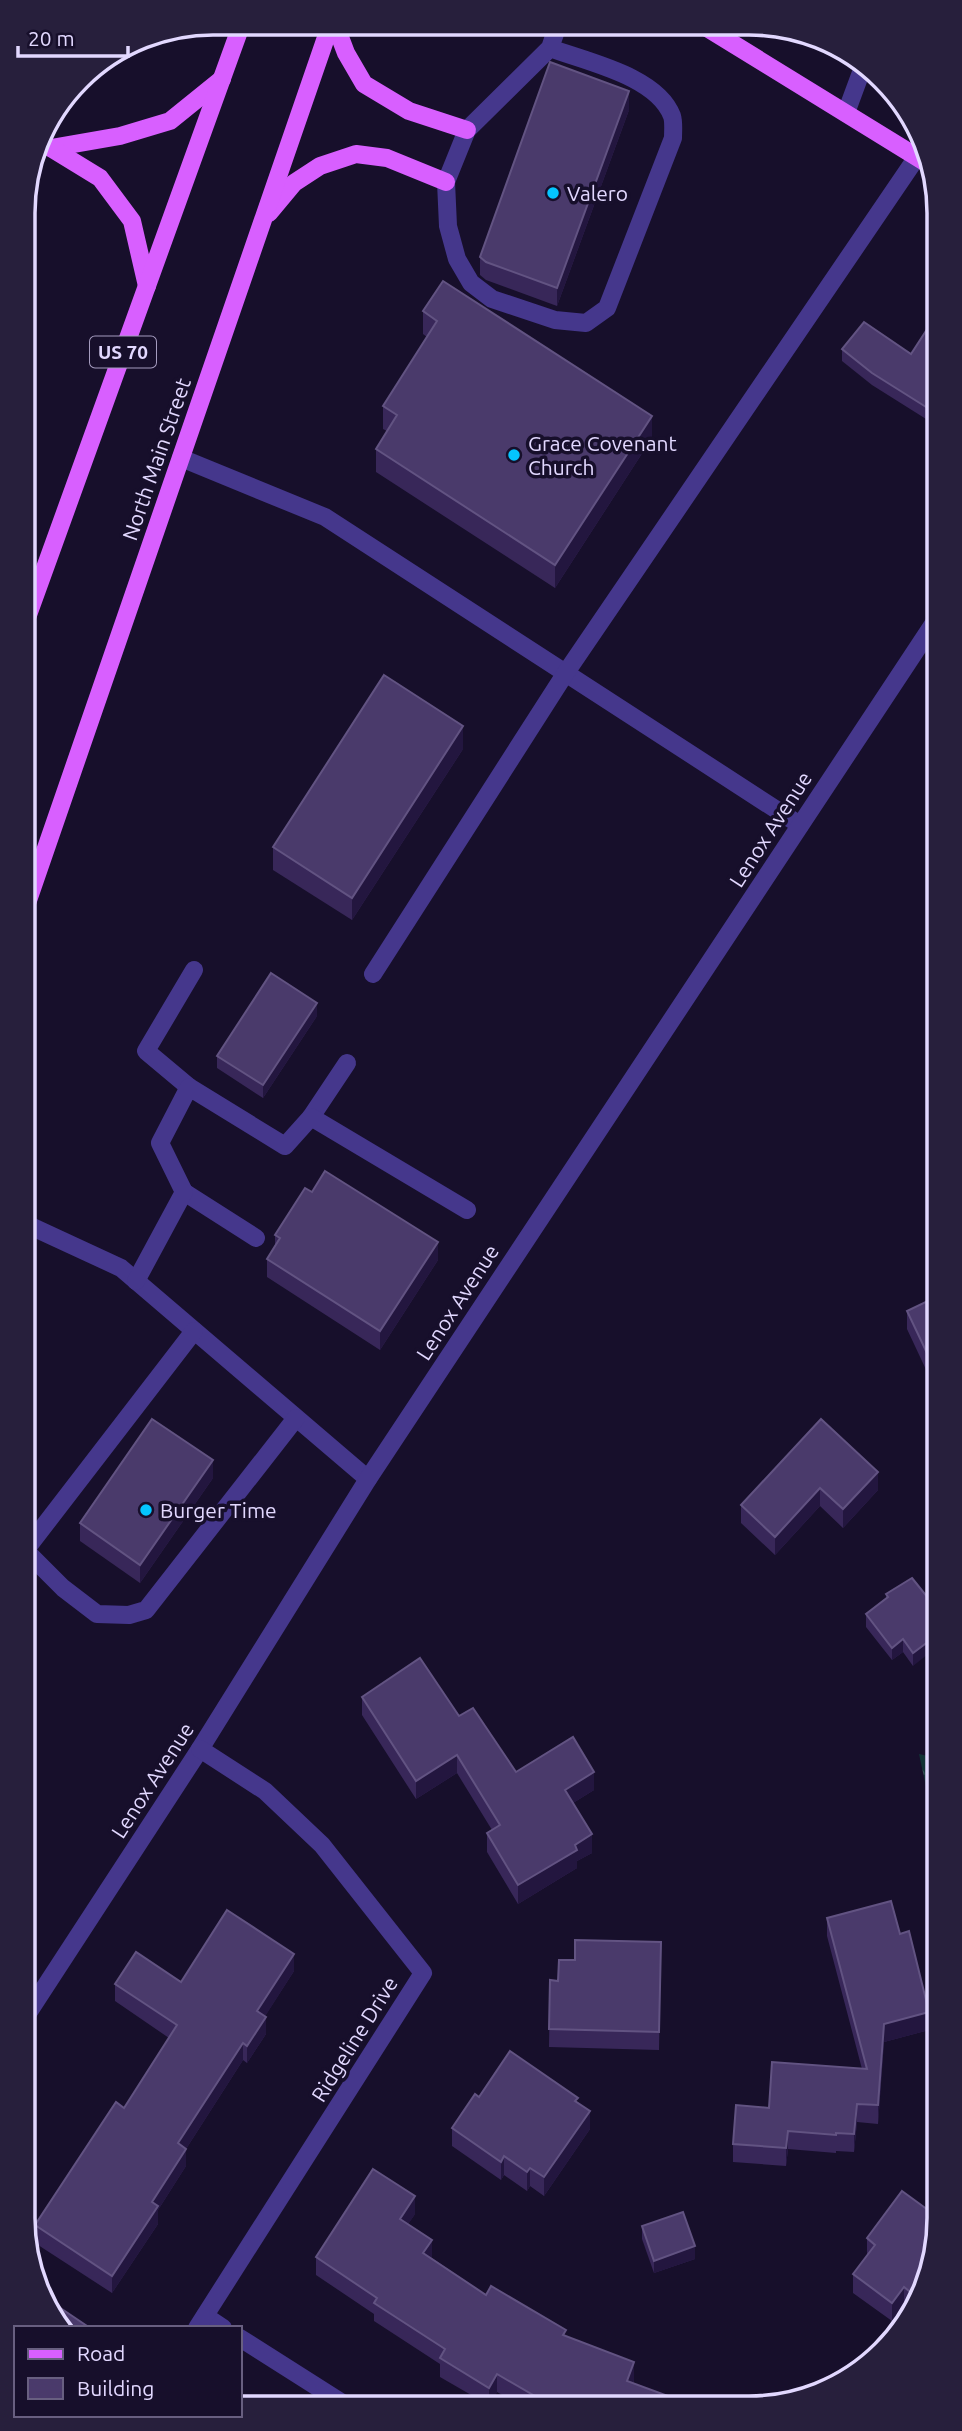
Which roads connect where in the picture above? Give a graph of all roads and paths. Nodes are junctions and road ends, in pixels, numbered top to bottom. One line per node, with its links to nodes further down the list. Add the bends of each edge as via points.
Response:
1 (238, 35): 8 (main road, US 70)
2 (329, 35): 14 (main road, North Main Street)
3 (338, 35): 10 (main road, via 364,84 409,111)
4 (555, 35): 6 (street)
5 (719, 35): 9 (main road)
6 (550, 48): 10 (street); 13 (street, via 640,81 673,117 673,138 607,308 586,323 555,320 492,299 471,283 457,259 448,226)
7 (860, 75): 9 (street)
8 (222, 79): 15 (main road, US 70); 15 (main road, via 170,121 120,136 51,148 100,178 132,220)
9 (846, 113): 11 (main road)
10 (467, 130): 13 (street)
11 (914, 149)
12 (917, 156): 19 (street)
13 (446, 182): 14 (main road, via 387,158 356,154 320,166 294,183)
14 (262, 221): 16 (main road, North Main Street)
15 (147, 286): 17 (main road, US 70)
16 (181, 458): 19 (street, via 325,517); 21 (main road, North Main Street)
17 (35, 596)
18 (927, 634): 20 (street, Lenox Avenue)
19 (565, 674): 20 (street); 23 (street)
20 (800, 825): 34 (street, Lenox Avenue)
21 (35, 880)
22 (194, 970): 25 (street, via 146,1051)
23 (373, 974)
24 (346, 1062): 26 (street)
25 (188, 1087): 26 (street, via 285,1146); 27 (street, via 160,1143)
26 (311, 1117): 28 (street)
27 (184, 1192): 30 (street); 31 (street)
28 (467, 1210)
29 (35, 1228): 31 (street, via 121,1268)
30 (256, 1238)
31 (136, 1281): 32 (street)
32 (194, 1331): 33 (street); 35 (street)
33 (296, 1418): 34 (street); 36 (street, via 146,1610 129,1615 97,1614)
34 (368, 1479): 37 (street, Lenox Avenue)
35 (35, 1540)
36 (35, 1558)
37 (200, 1749): 38 (street, Lenox Avenue); 39 (street, Ridgeline Drive, via 264,1791 322,1845 423,1973)
38 (35, 2002)
39 (201, 2322)
40 (242, 2339): 41 (street)
41 (331, 2396)

